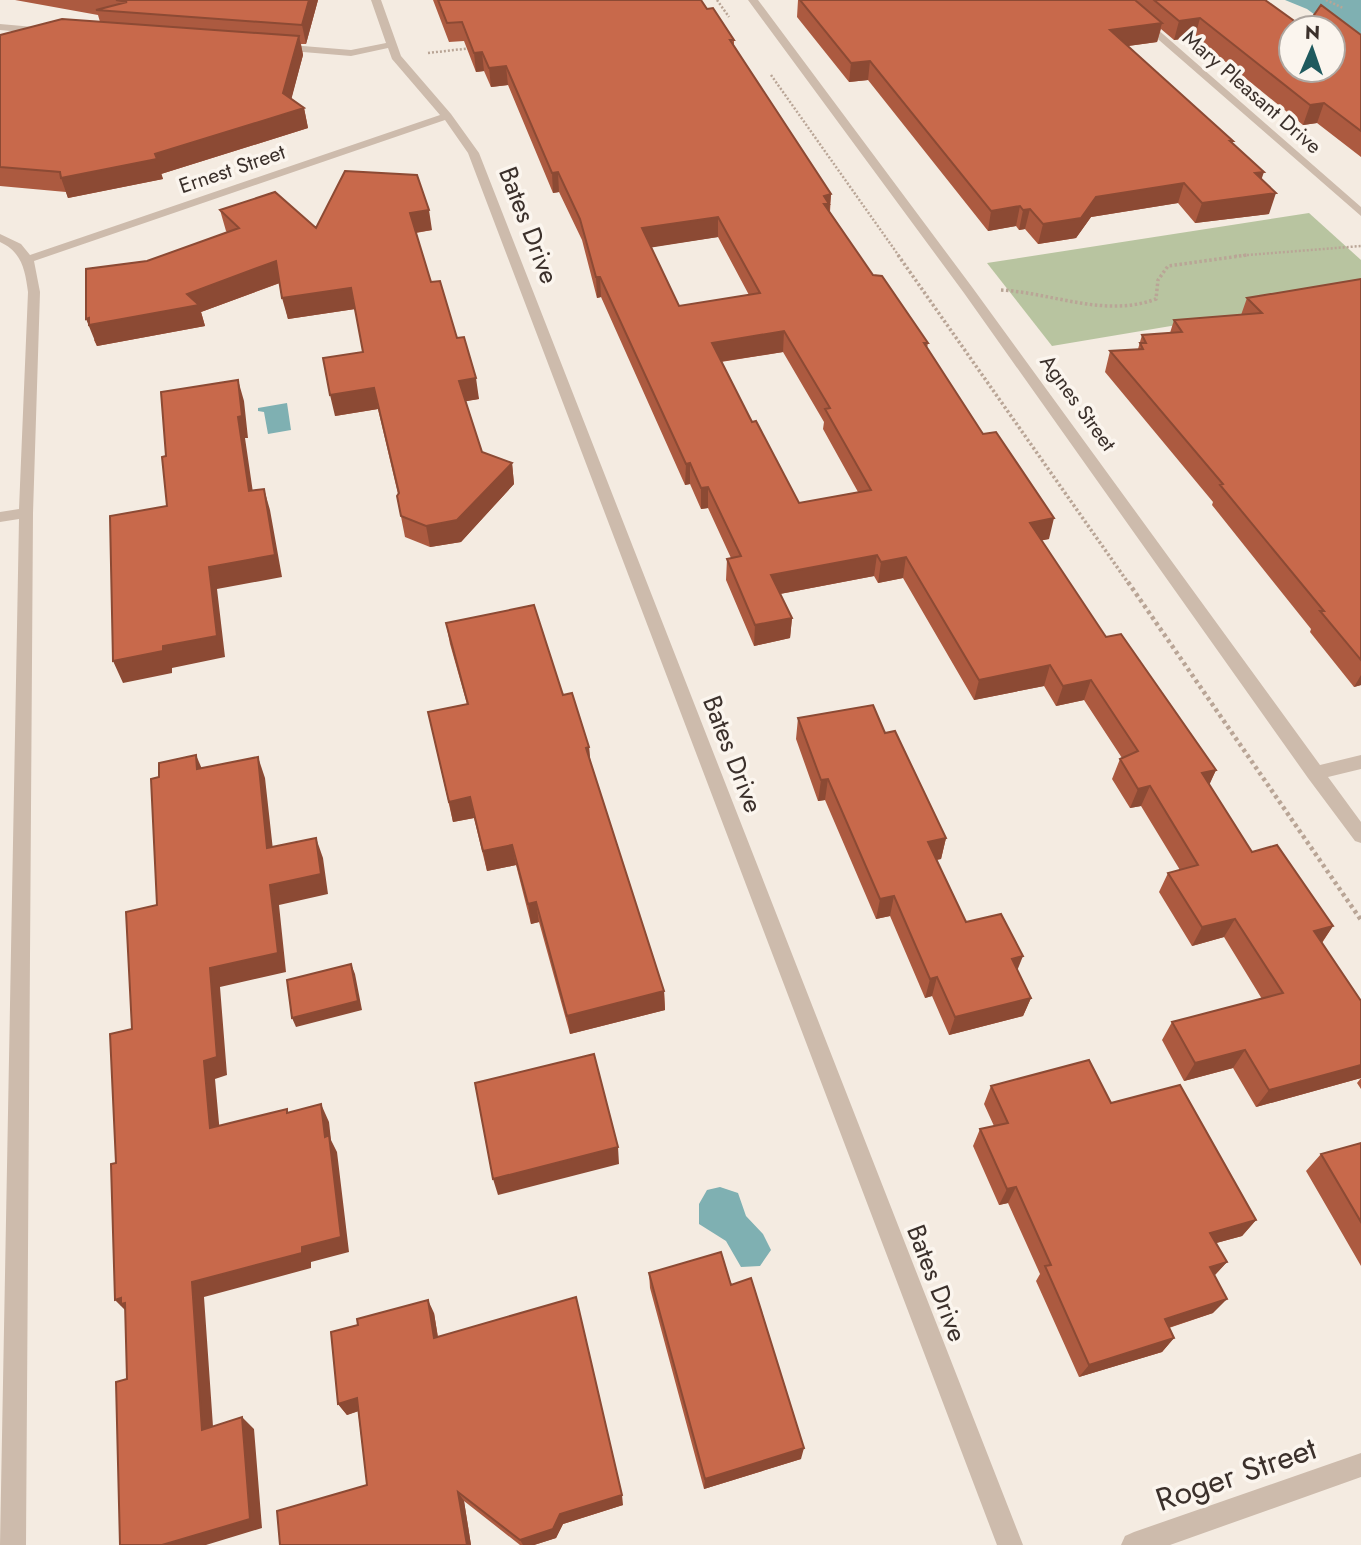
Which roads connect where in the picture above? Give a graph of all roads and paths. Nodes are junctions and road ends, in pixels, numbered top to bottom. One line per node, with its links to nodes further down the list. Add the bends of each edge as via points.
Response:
1 (376, 0): 12 (street, Bates Drive)
2 (717, 0): 7 (path)
3 (753, 0): 19 (street, Agnes Street)
4 (1118, 0): 15 (street, Mary Pleasant Drive)
5 (1326, 0): 6 (path)
6 (1343, 8)
7 (736, 26)
8 (0, 27): 9 (street)
9 (54, 31)
10 (270, 47): 12 (street)
11 (476, 48): 12 (path)
12 (393, 51): 14 (street, Bates Drive)
13 (765, 66): 25 (path)
14 (447, 116): 18 (street, Ernest Street); 28 (street, Bates Drive, via 473,153)
15 (1361, 213)
16 (0, 238): 18 (street, via 12,242)
17 (1361, 246): 19 (path, via 1264,252 1168,266 1158,280 1156,299 1148,303 1112,306 1014,289)
18 (29, 259): 20 (street, via 34,292)
19 (968, 290): 23 (street, Agnes Street)
20 (26, 513): 21 (street); 27 (street)
21 (0, 517)
22 (1361, 762): 23 (street)
23 (1314, 773): 24 (street, Agnes Street)
24 (1361, 836)
25 (1361, 920)
26 (1361, 1465): 29 (street, Roger Street)
27 (13, 1545)
28 (1010, 1545)
29 (1133, 1545)

